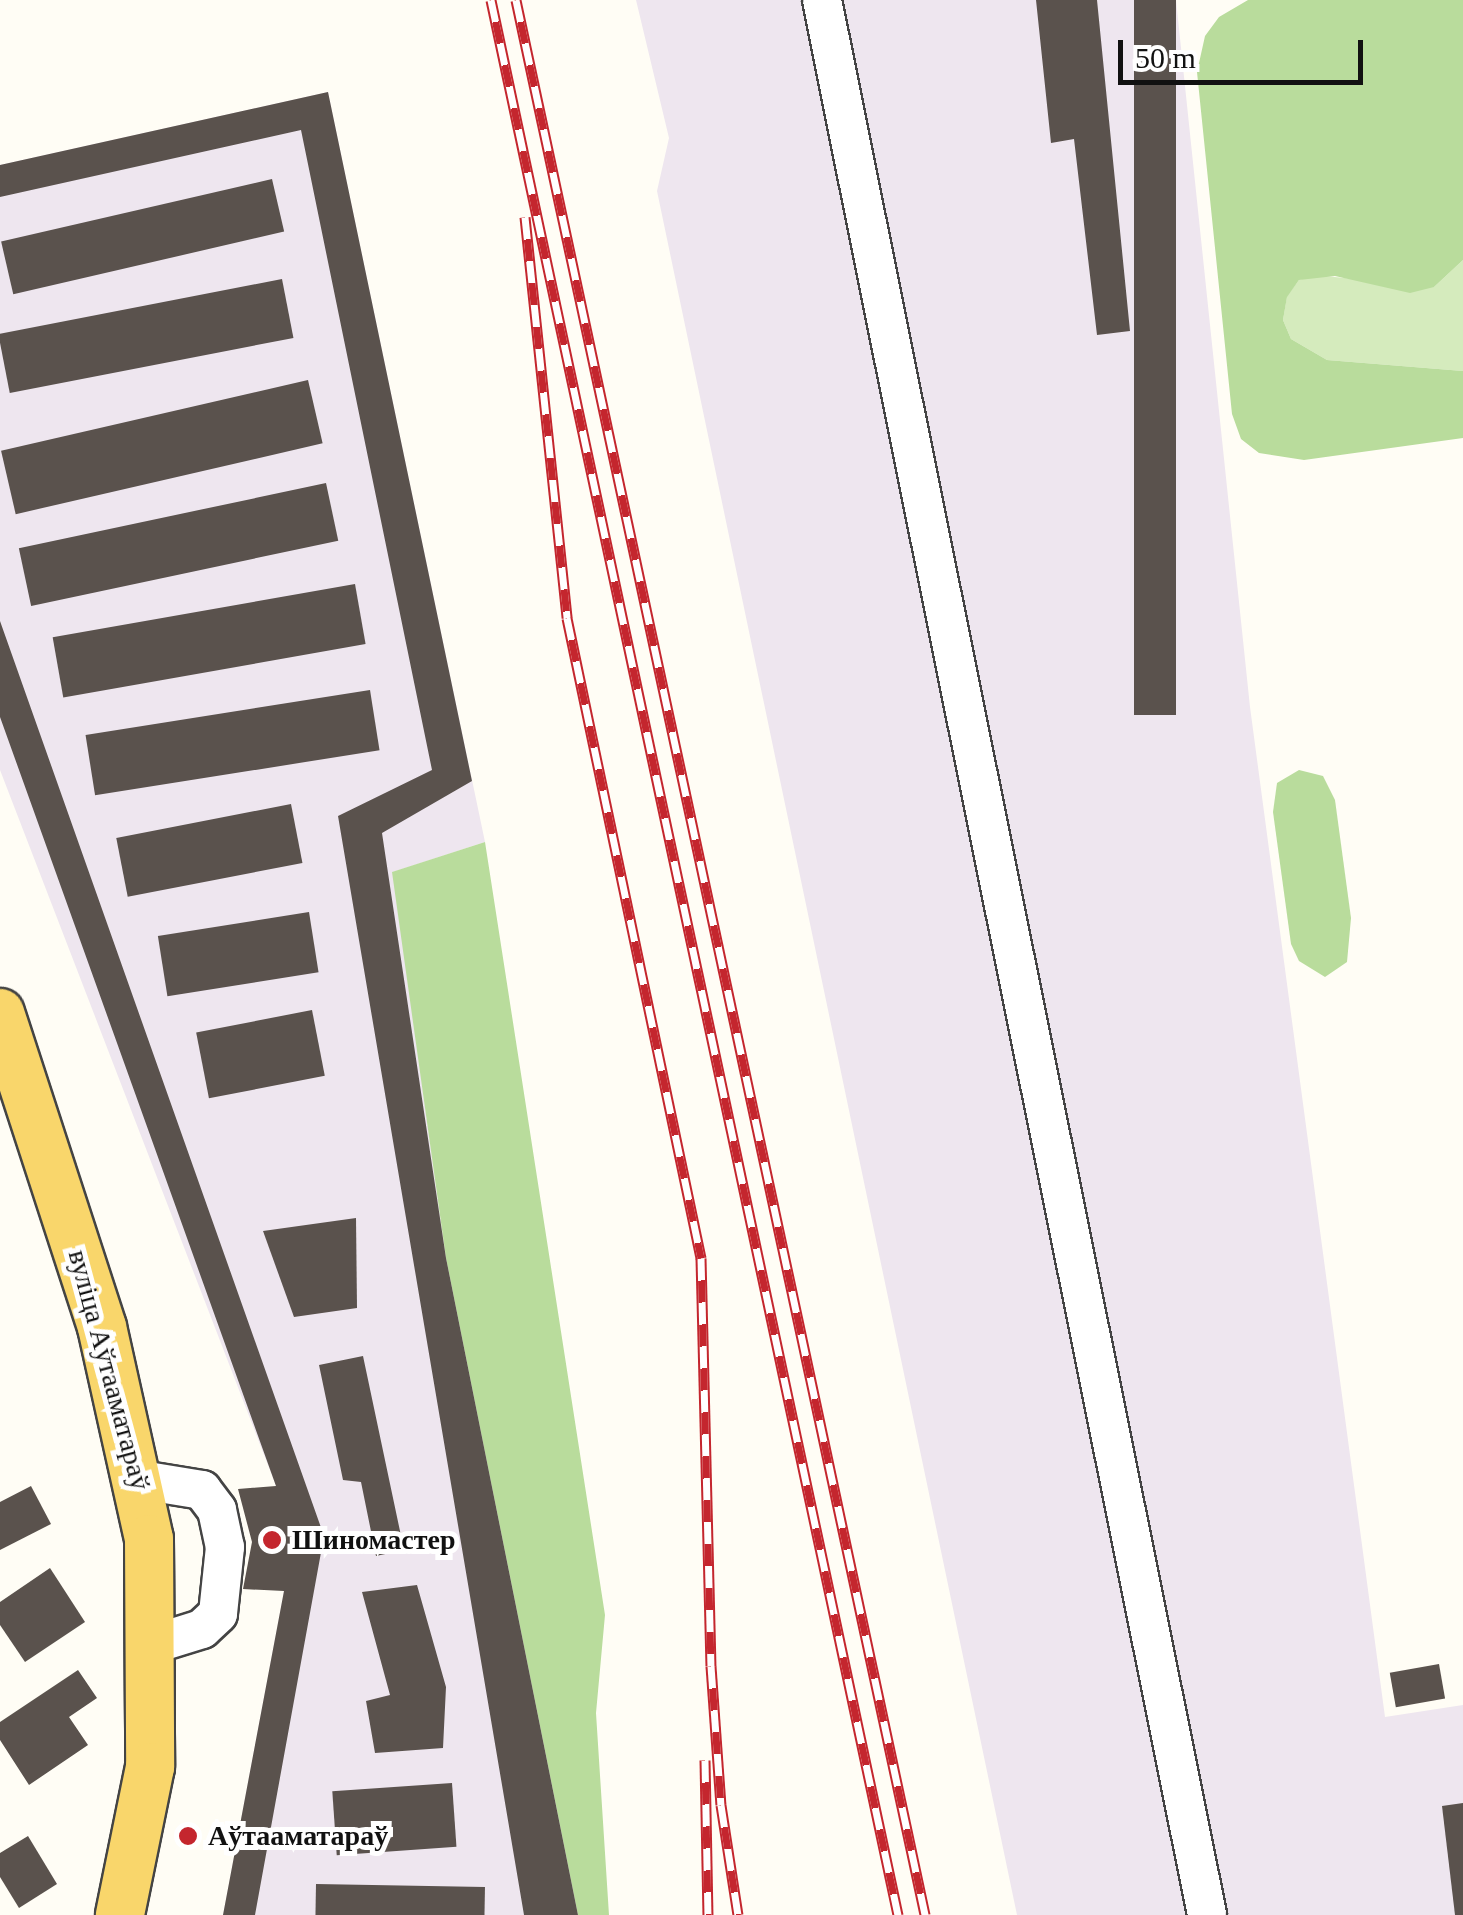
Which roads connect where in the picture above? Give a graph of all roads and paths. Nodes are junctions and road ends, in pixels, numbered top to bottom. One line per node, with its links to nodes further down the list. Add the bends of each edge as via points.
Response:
1 (822, 0): 6 (lane)
2 (0, 1014): 3 (main road, вуліца Аўтааматараў, via 102,1327)
3 (141, 1480): 4 (main road, вуліца Аўтааматараў); 4 (lane, via 202,1490 217,1510 225,1546 218,1614 202,1629)
4 (154, 1644): 5 (main road, вуліца Аўтааматараў, via 150,1767)
5 (120, 1915)
6 (1207, 1915)

